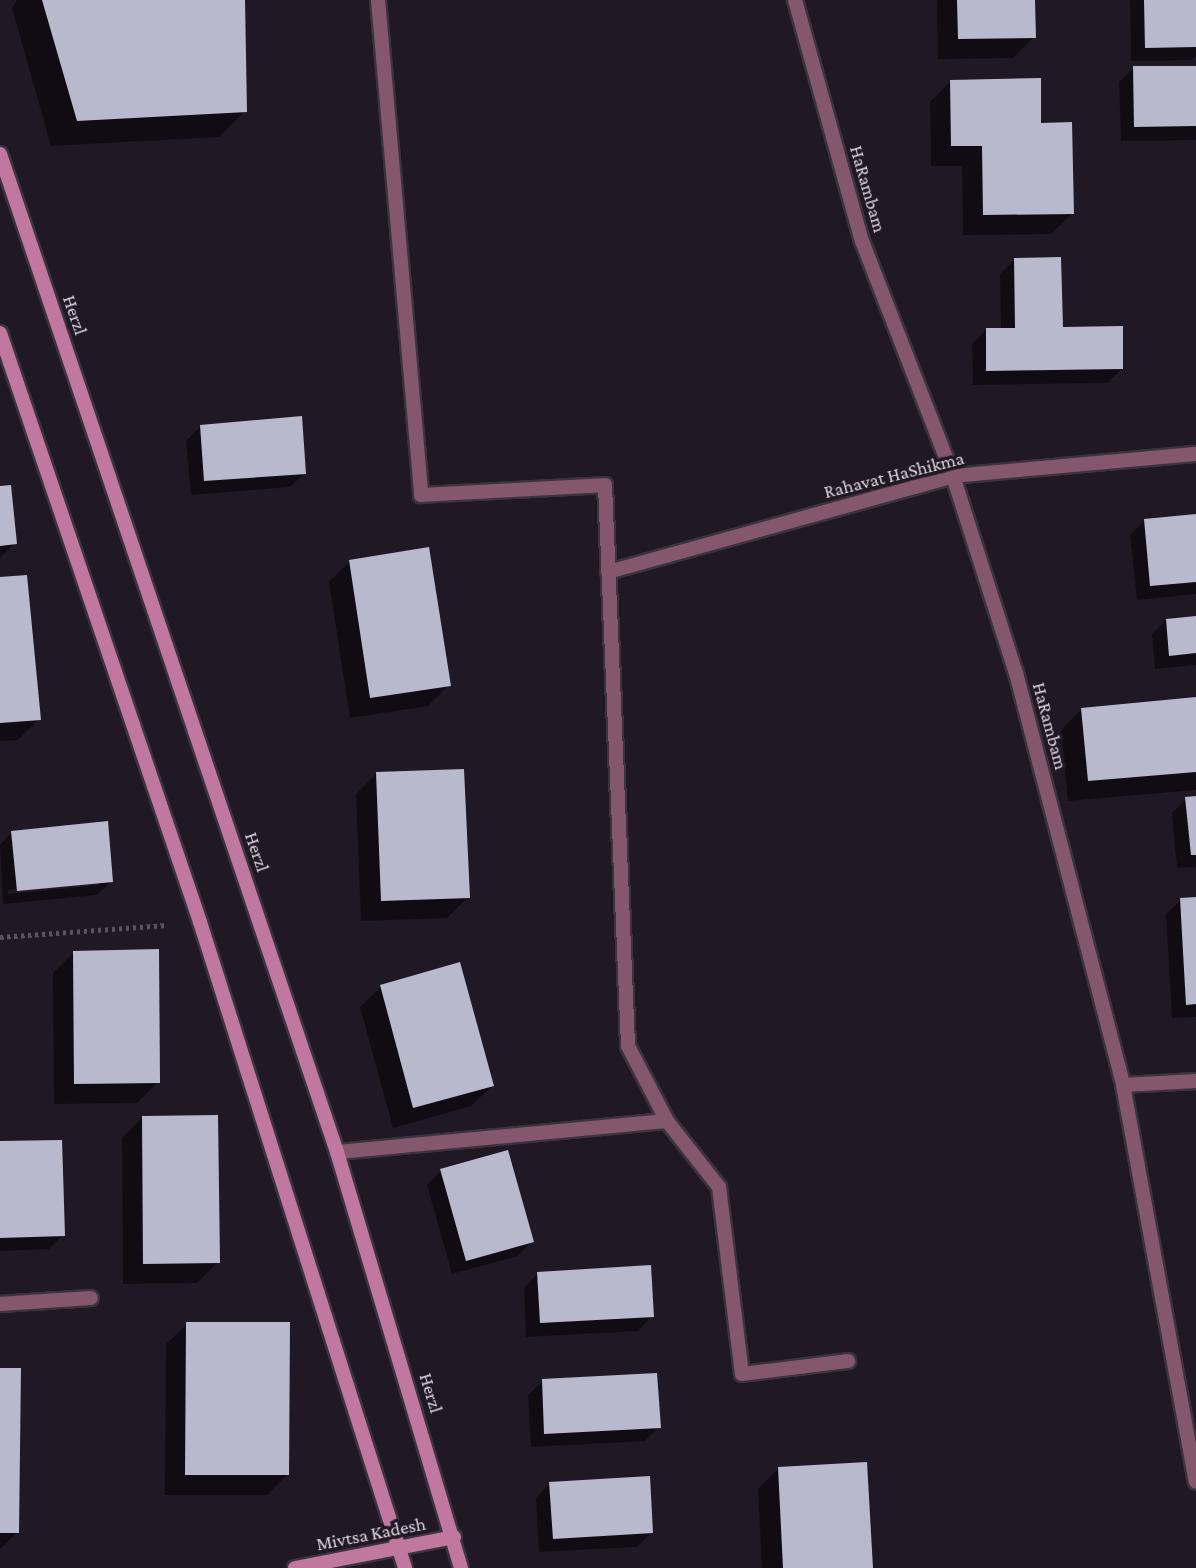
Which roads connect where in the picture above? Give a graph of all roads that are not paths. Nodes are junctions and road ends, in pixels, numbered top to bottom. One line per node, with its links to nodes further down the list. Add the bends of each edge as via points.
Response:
1 (378, 0): 7 (street, via 421,495 605,485)
2 (795, 0): 6 (street, HaRambam, via 862,241)
3 (0, 154): 11 (main road, Herzl)
4 (0, 333): 17 (main road, via 200,922)
5 (1196, 454): 6 (street, Rahavat HaShikma)
6 (953, 476): 7 (street, Rahavat HaShikma); 9 (street, HaRambam, via 1016,673)
7 (608, 572): 10 (street, via 628,1046)
8 (1196, 1081): 9 (street)
9 (1123, 1084): 15 (street, HaRambam)
10 (667, 1121): 11 (street); 14 (street, via 719,1187 742,1374)
11 (337, 1152): 16 (main road, Herzl)
12 (91, 1298): 13 (street)
13 (0, 1304)
14 (848, 1361)
15 (1196, 1481)
16 (454, 1537): 17 (main road, Mivtsa Kadesh); 20 (main road, Herzl)
17 (399, 1547): 18 (main road, Mivtsa Kadesh); 19 (main road)
18 (295, 1568)
19 (405, 1568)
20 (461, 1568)

